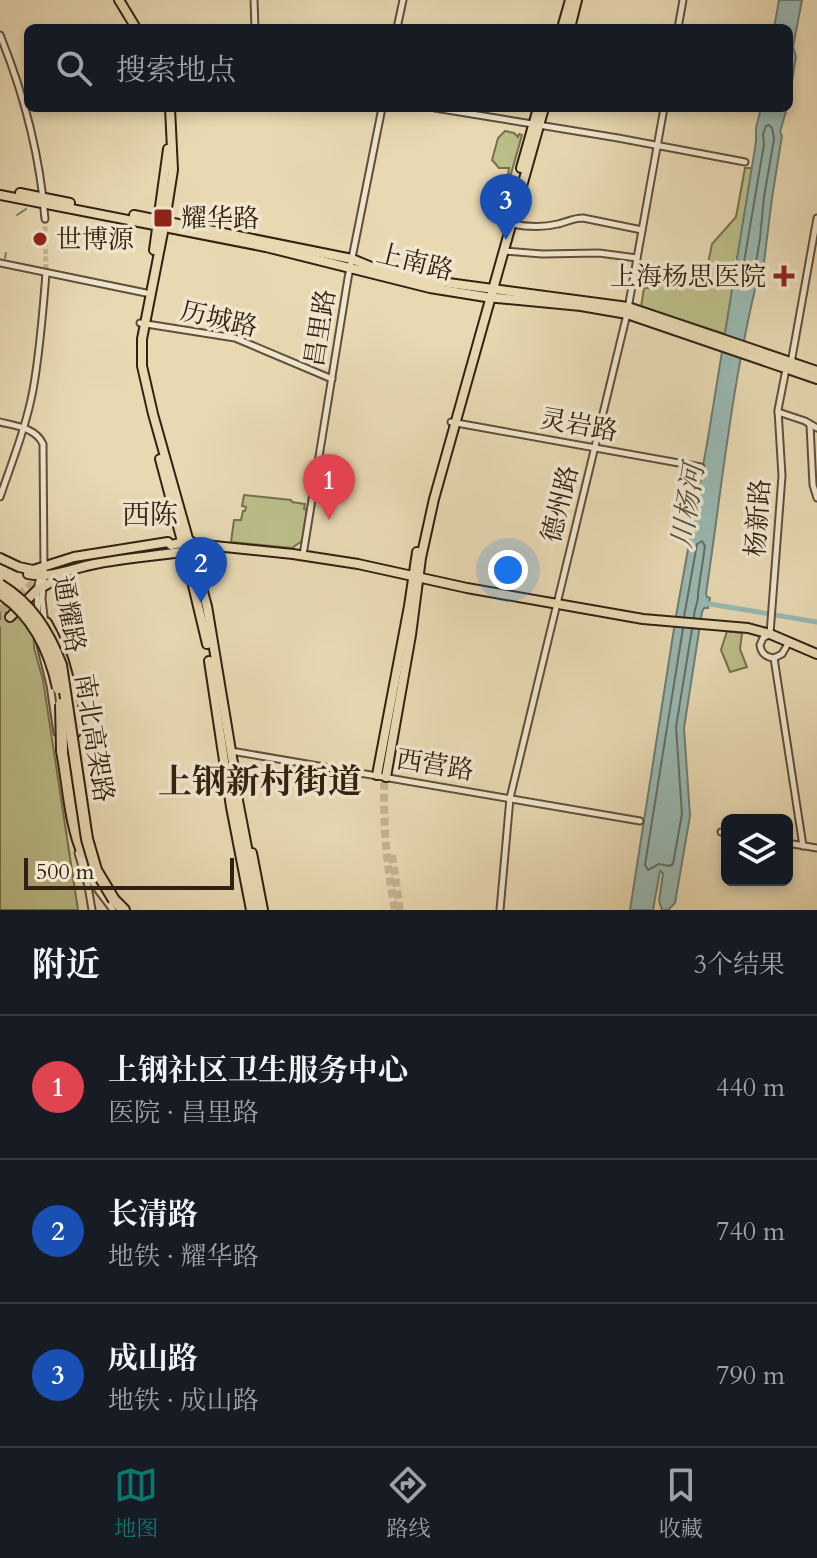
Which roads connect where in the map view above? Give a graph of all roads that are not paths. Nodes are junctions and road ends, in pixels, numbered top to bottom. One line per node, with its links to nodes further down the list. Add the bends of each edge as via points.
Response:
1 (122, 0): 7 (main road)
2 (254, 0): 8 (street)
3 (403, 0): 9 (street)
4 (570, 0): 10 (main road)
5 (577, 0): 11 (main road)
6 (683, 0): 12 (street)
7 (137, 24)
8 (255, 24)
9 (398, 24)
10 (563, 24)
11 (571, 24)
12 (679, 24)
13 (0, 35): 14 (street)
14 (24, 96)
15 (28, 112): 26 (street)
16 (168, 112): 29 (main road, via 173,170)
17 (381, 112): 35 (street, 昌里路)
18 (457, 112): 22 (street)
19 (537, 112): 22 (main road)
20 (542, 112): 22 (main road)
21 (663, 112): 23 (street, 德州路)
22 (535, 126): 23 (street); 30 (main road); 38 (main road)
23 (657, 147): 24 (street); 31 (street, 德州路)
24 (745, 162)
25 (0, 192): 26 (main road, 上南路)
26 (43, 200): 28 (street); 29 (main road, 上南路)
27 (817, 218): 41 (street, 杨新路)
28 (45, 219)
29 (161, 223): 35 (main road, 上南路); 37 (main road); 40 (main road)
30 (512, 224): 31 (street, via 545,226 583,218); 32 (main road)
31 (642, 230): 33 (street, 德州路)
32 (504, 251): 33 (street); 38 (main road)
33 (637, 258): 39 (street, 德州路)
34 (0, 263): 36 (street)
35 (352, 263): 38 (main road, 上南路); 43 (street, 昌里路)
36 (46, 273): 37 (street); 49 (street)
37 (146, 293): 40 (main road)
38 (490, 293): 39 (main road, 上南路); 47 (main road)
39 (627, 311): 41 (main road, 上南路); 51 (street, 德州路)
40 (142, 323): 43 (street, 历城路, via 235,338); 56 (main road, via 138,376)
41 (788, 366): 42 (main road, 上南路); 44 (main road, 上南路); 45 (street, 杨新路)
42 (817, 371)
43 (332, 379): 57 (street, 昌里路)
44 (817, 379)
45 (778, 412): 48 (street); 72 (street, 杨新路, via 782,476)
46 (0, 422): 49 (street)
47 (454, 422): 51 (street, 灵岩路); 62 (main road)
48 (810, 425): 50 (street); 54 (street)
49 (24, 428): 53 (street); 61 (street, 通耀路, via 43,444)
50 (817, 428)
51 (594, 448): 52 (street, 灵岩路); 67 (street, 德州路)
52 (701, 467)
53 (0, 497)
54 (817, 498)
55 (171, 545): 56 (main road); 59 (main road); 61 (main road, via 74,557)
56 (189, 546): 57 (main road); 60 (main road); 79 (main road)
57 (303, 555): 62 (main road)
58 (0, 560): 61 (main road)
59 (58, 568)
60 (81, 568): 61 (main road); 64 (main road)
61 (42, 573): 64 (street, 通耀路)
62 (416, 576): 67 (main road); 70 (main road); 73 (main road)
63 (0, 585): 66 (highway, 南北高架路, bridge)
64 (39, 589): 66 (main road); 68 (street, 通耀路); 78 (street, 通耀路)
65 (0, 593): 77 (highway, 南北高架路, bridge, via 22,612 46,648)
66 (22, 600): 68 (street); 69 (main road); 78 (highway, bridge, via 57,641 65,663); 91 (highway, 南北高架路, bridge, via 40,620 61,665 91,857)
67 (556, 604): 72 (main road); 82 (street, 德州路)
68 (37, 608): 71 (street, 通耀路)
69 (10, 617)
70 (405, 625): 73 (main road, via 402,662); 81 (main road)
71 (38, 628): 86 (street, 通耀路, via 57,689); 88 (street)
72 (770, 634): 74 (main road); 76 (street, 杨新路, via 760,649)
73 (411, 635): 81 (main road)
74 (789, 642): 75 (main road); 76 (street)
75 (817, 654)
76 (774, 658): 85 (street, 杨新路)
77 (61, 704): 86 (highway, bridge, via 62,751); 89 (highway, 南北高架路, bridge, via 87,859)
78 (76, 748): 91 (street, 通耀路, via 90,846 111,894)
79 (227, 752): 80 (main road); 81 (street, 西营路)
80 (230, 768): 92 (main road); 92 (highway)
81 (381, 776): 82 (street, 西营路)
82 (510, 798): 83 (street, 西营路); 93 (street, 德州路)
83 (640, 821)
84 (793, 844): 85 (street)
85 (803, 846): 87 (street)
86 (81, 848): 88 (highway); 89 (street, 通耀路, via 92,882)
87 (817, 848)
88 (82, 866): 90 (street)
89 (110, 909)
90 (92, 910)
91 (125, 910)
92 (256, 910)
93 (500, 910)

